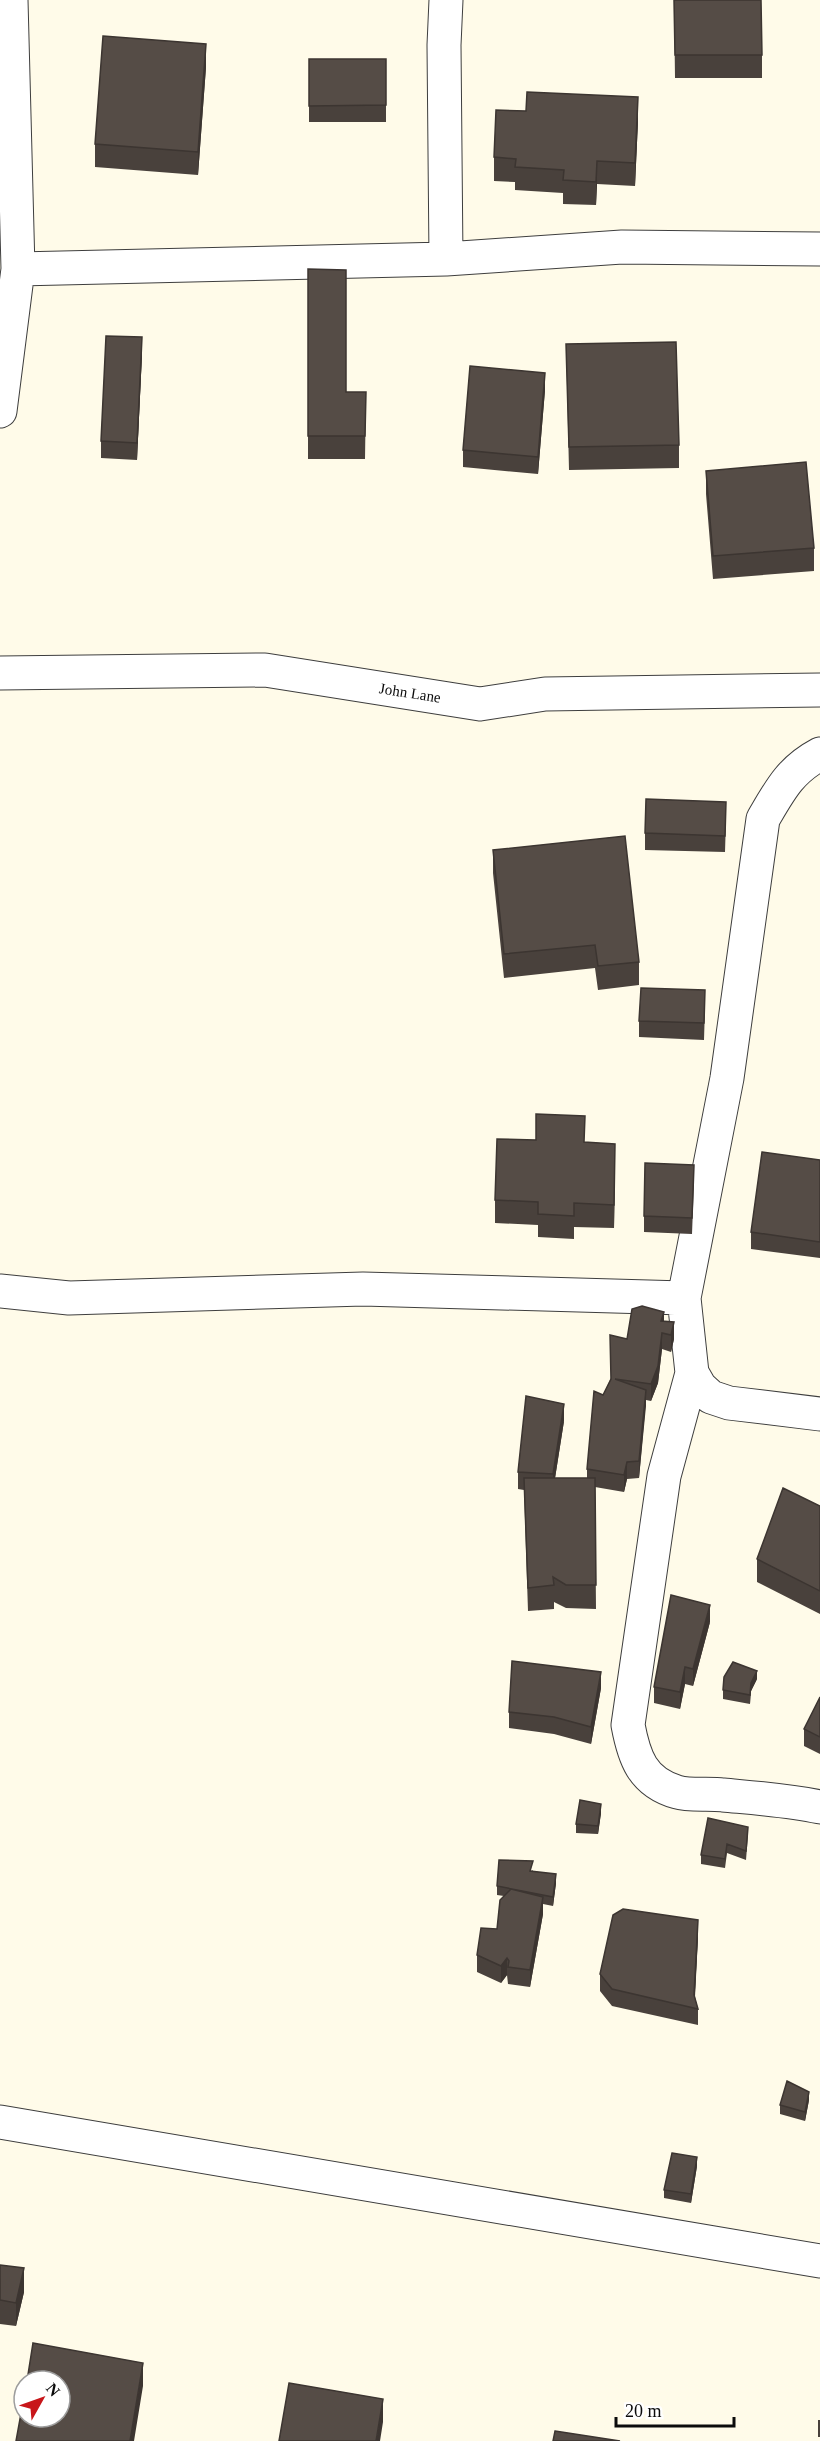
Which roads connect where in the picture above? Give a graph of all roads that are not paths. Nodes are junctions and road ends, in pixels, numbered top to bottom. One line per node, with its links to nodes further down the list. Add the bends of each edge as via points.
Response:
1 (11, 0): 5 (street)
2 (446, 0): 4 (street)
3 (820, 249): 4 (street, via 622,248)
4 (446, 259): 5 (street)
5 (18, 269): 6 (street)
6 (0, 411)
7 (0, 673): 8 (street, John Lane, via 265,670 480,704 545,694)
8 (820, 690)
9 (820, 754): 11 (street, via 802,764 781,788 763,819 727,1078)
10 (0, 1291): 11 (street, via 69,1298 363,1289)
11 (684, 1299): 12 (street)
12 (692, 1373): 13 (street, via 711,1396 729,1403); 14 (street, via 664,1476 628,1725 633,1752 641,1767 658,1783 678,1793 760,1798)
13 (820, 1414)
14 (820, 1807)
15 (0, 2122): 16 (street)
16 (820, 2261)

